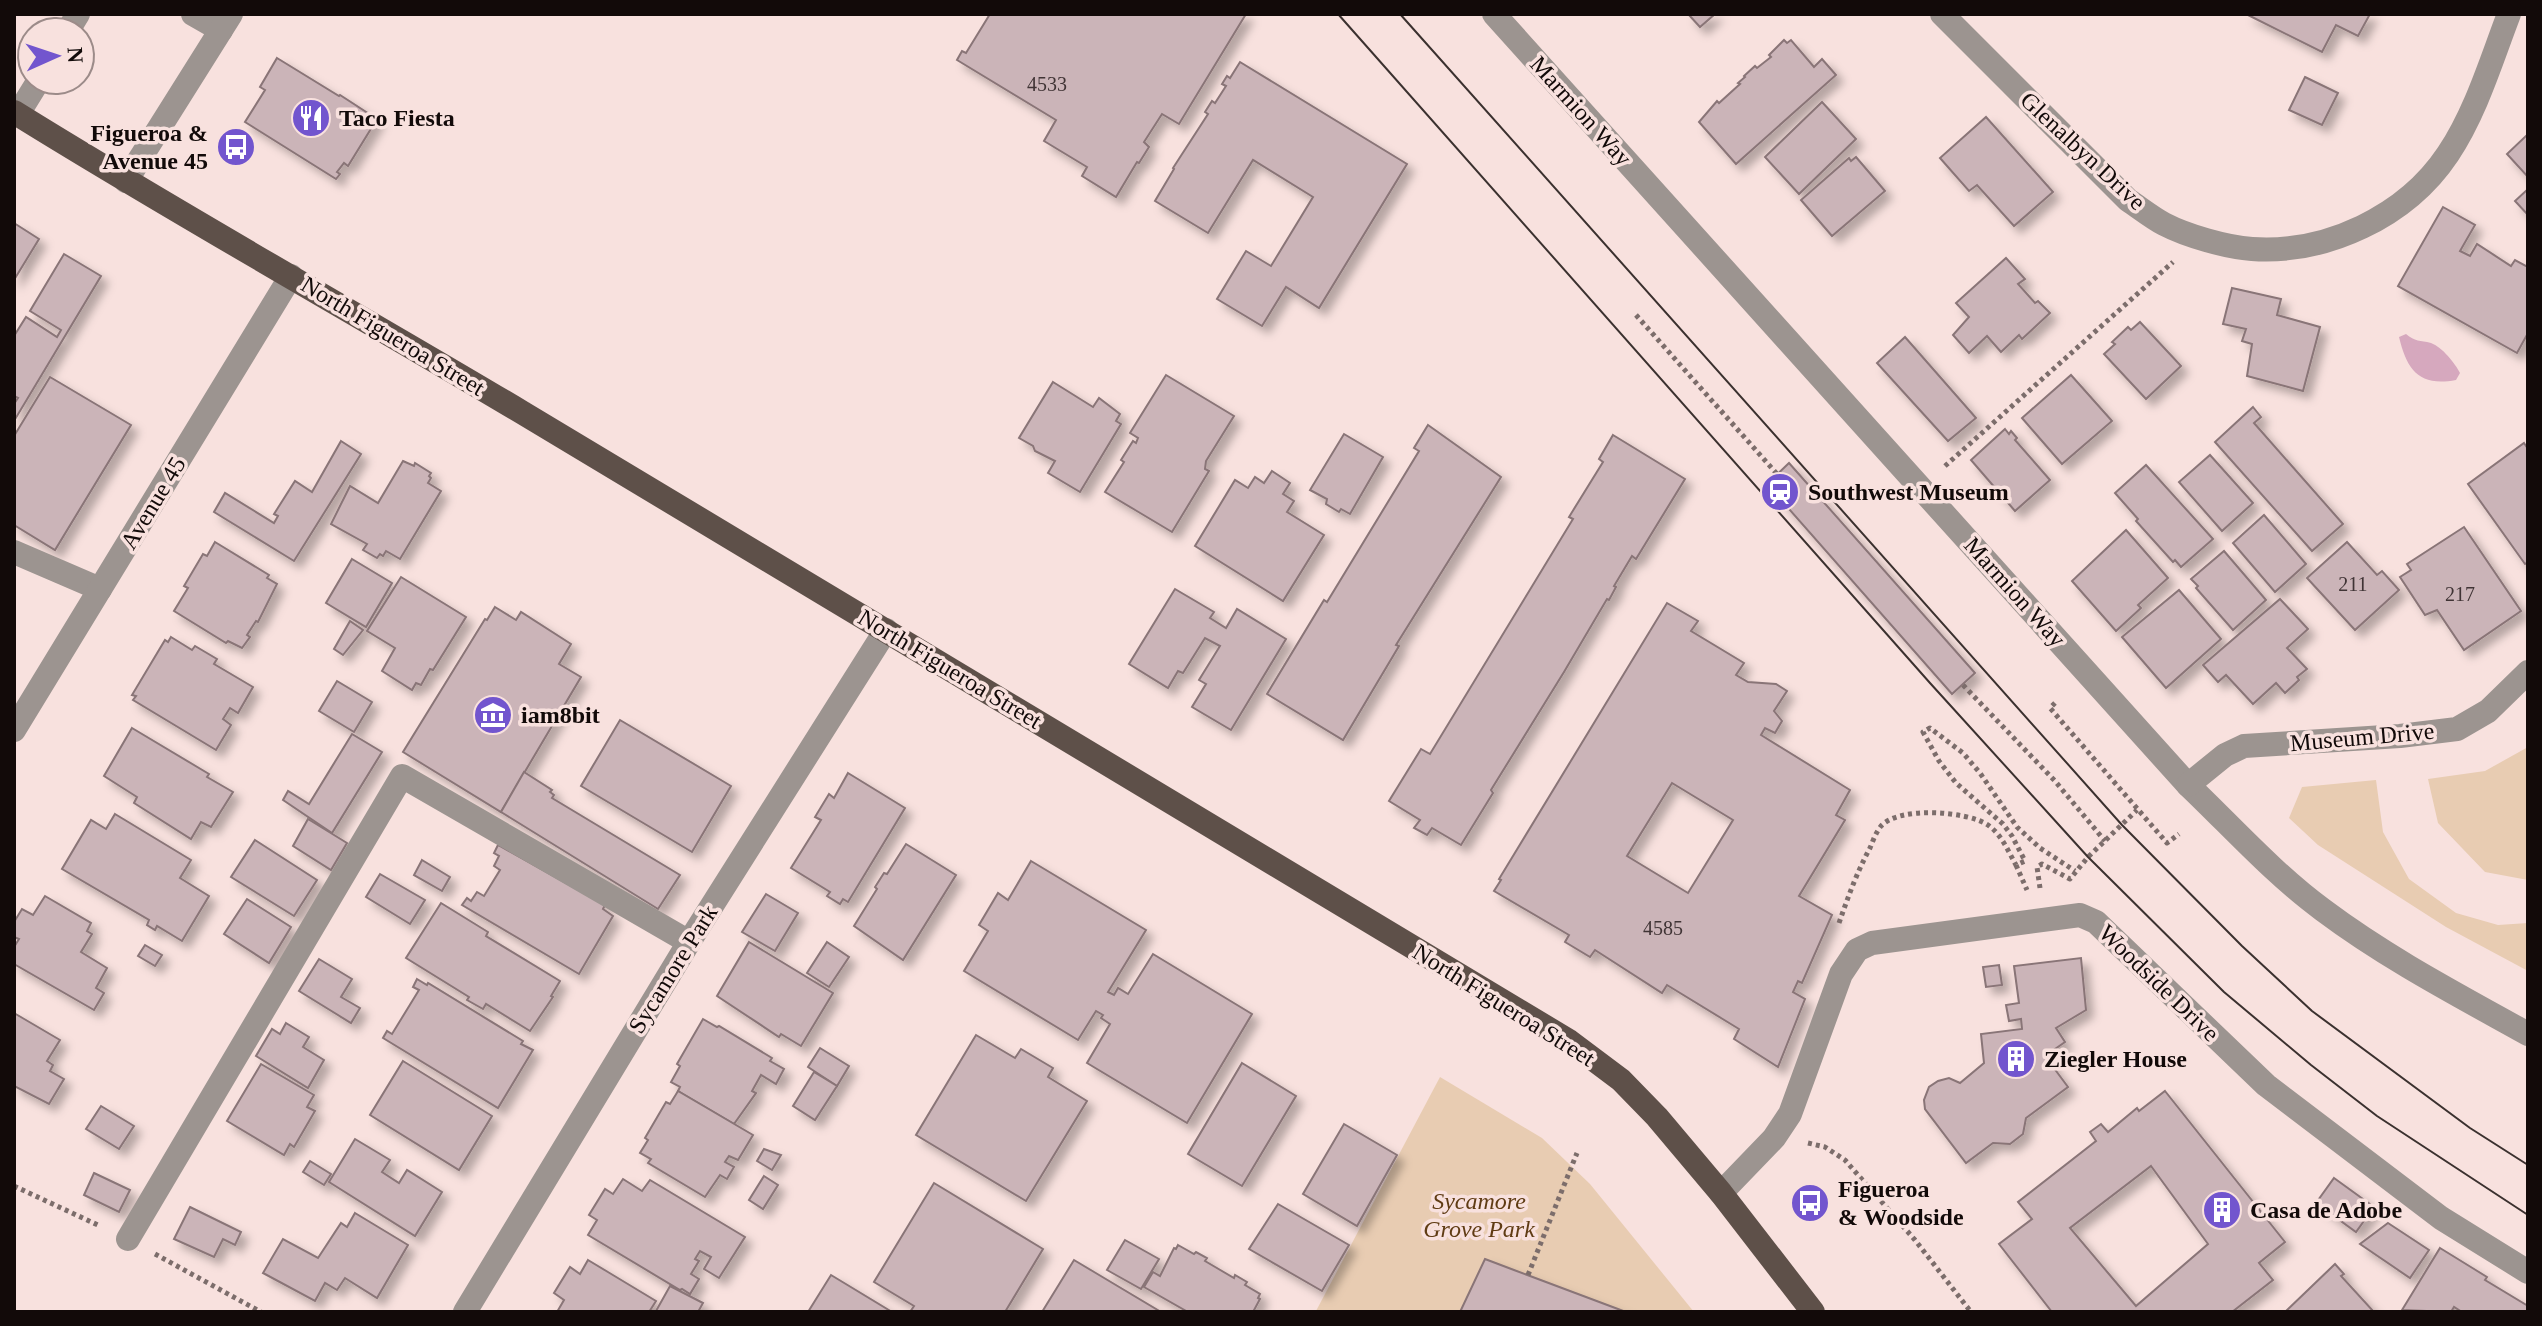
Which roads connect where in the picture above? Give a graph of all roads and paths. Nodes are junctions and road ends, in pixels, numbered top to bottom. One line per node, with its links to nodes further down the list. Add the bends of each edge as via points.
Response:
1 (193, 14): 5 (street)
2 (1494, 14): 13 (street, Marmion Way)
3 (1942, 14): 9 (street, Glenalbyn Drive, via 2128,200 2163,223)
4 (2509, 14): 9 (street, Glenalbyn Drive, via 2469,116 2447,156 2383,217 2301,247 2251,249)
5 (226, 22): 8 (street)
6 (28, 96): 7 (street)
7 (16, 113): 8 (main road, North Figueroa Street)
8 (126, 181): 10 (main road, North Figueroa Street)
9 (2200, 238): 13 (path)
10 (291, 276): 15 (street, Avenue 45); 16 (main road, North Figueroa Street)
11 (1636, 315): 12 (path)
12 (1777, 474)
13 (1920, 488): 21 (street, Marmion Way)
14 (17, 560): 15 (street)
15 (100, 589): 20 (street, Avenue 45)
16 (886, 630): 28 (street, Sycamore Park); 32 (main road, North Figueroa Street, via 1569,1041 1621,1080)
17 (2528, 672): 21 (street, Museum Drive, via 2488,711 2457,729 2244,746)
18 (1963, 685): 24 (path)
19 (2055, 703): 22 (path, via 2050,708)
20 (14, 730)
21 (2188, 785): 29 (street, Marmion Way, via 2321,909 2406,966)
22 (2137, 810): 23 (path, via 2167,843); 24 (path)
23 (2179, 834)
24 (2105, 841): 26 (path)
25 (2016, 865): 26 (path, via 2027,890 2040,889 2037,867 2042,864 2070,879); 26 (path, via 2025,861 2012,836 1956,783 1923,732 1930,728 1963,753 2017,827); 27 (path, via 2000,836 1974,818 1924,812 1892,817 1868,850)
26 (2075, 871)
27 (1843, 910)
28 (689, 942): 33 (street, via 402,776); 36 (street, Sycamore Park)
29 (2528, 1034)
30 (1803, 1142): 38 (path, via 1825,1147 1845,1160)
31 (1577, 1153): 35 (path)
32 (1721, 1193): 34 (street, Woodside Drive, via 1790,1114 1841,974 1857,950 1872,943 2080,915 2096,922 2266,1085 2441,1218); 37 (main road, North Figueroa Street)
33 (128, 1239)
34 (2528, 1272)
35 (1528, 1275)
36 (465, 1312)
37 (1813, 1312)
38 (1971, 1312)

